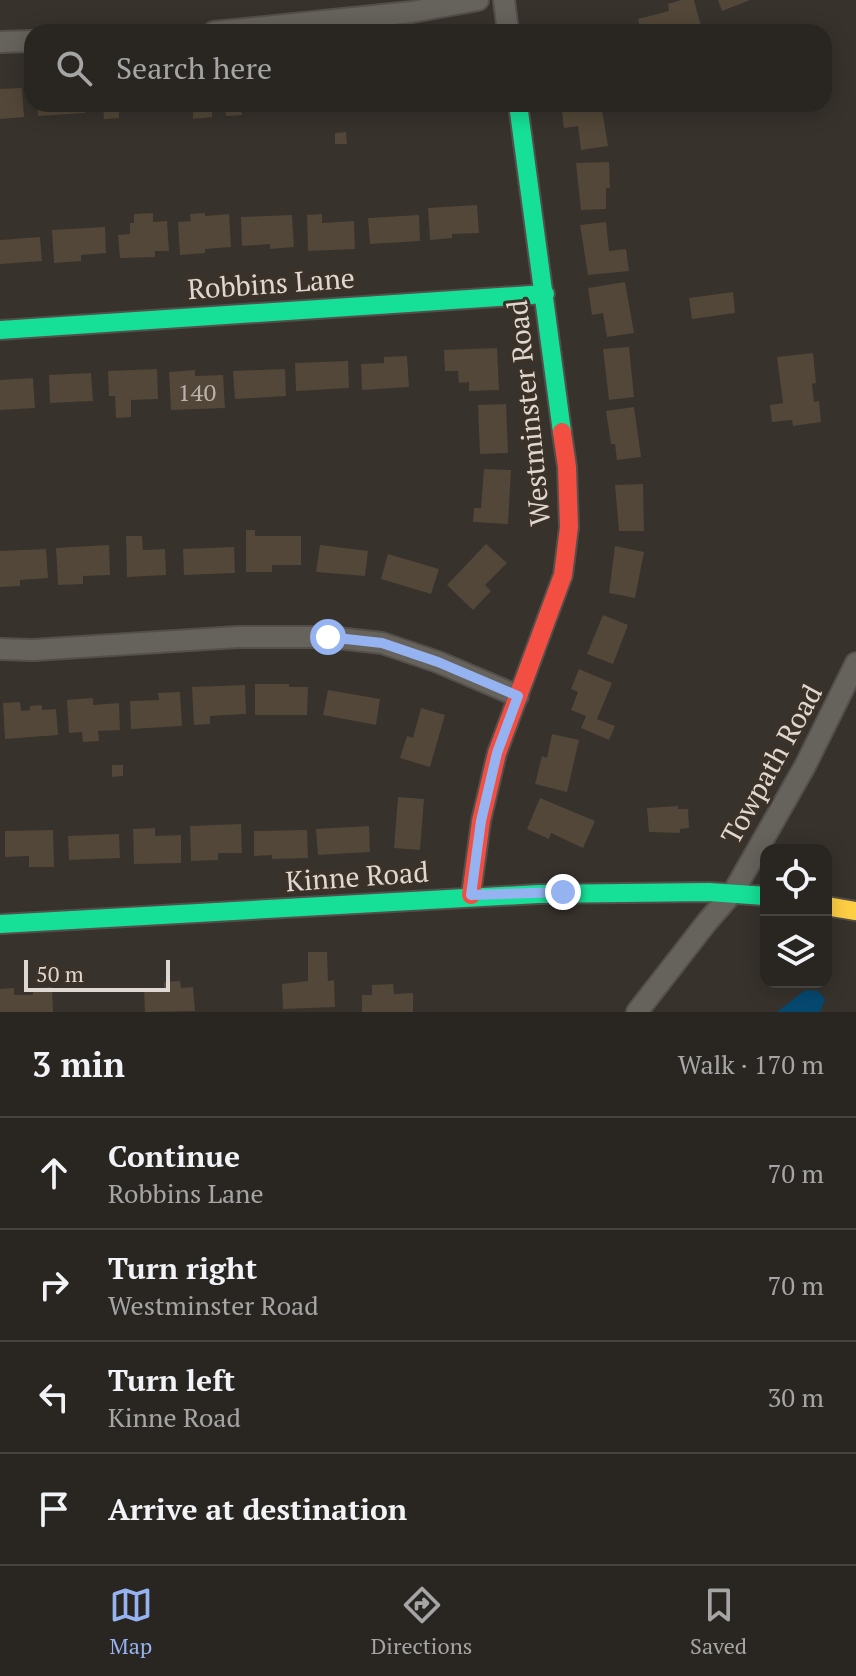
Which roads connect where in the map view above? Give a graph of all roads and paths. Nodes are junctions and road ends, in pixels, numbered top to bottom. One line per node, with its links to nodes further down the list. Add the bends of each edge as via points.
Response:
1 (478, 0): 3 (street)
2 (504, 0): 4 (street)
3 (293, 24)
4 (507, 24)
5 (24, 41): 6 (street)
6 (0, 42)
7 (519, 112): 8 (street, Westminster Road)
8 (545, 294): 9 (street, Robbins Lane); 12 (street, Westminster Road, via 567,467 569,527 563,575)
9 (0, 330)
10 (0, 649): 12 (street, via 328,637 382,643)
11 (856, 663): 13 (street, Towpath Road)
12 (518, 696): 14 (street, Westminster Road, via 497,753)
13 (734, 891): 14 (street, Kinne Road); 15 (street, Kinne Road); 17 (street, Towpath Road)
14 (471, 895): 16 (street, Kinne Road)
15 (760, 895)
16 (0, 924)
17 (637, 1012)

